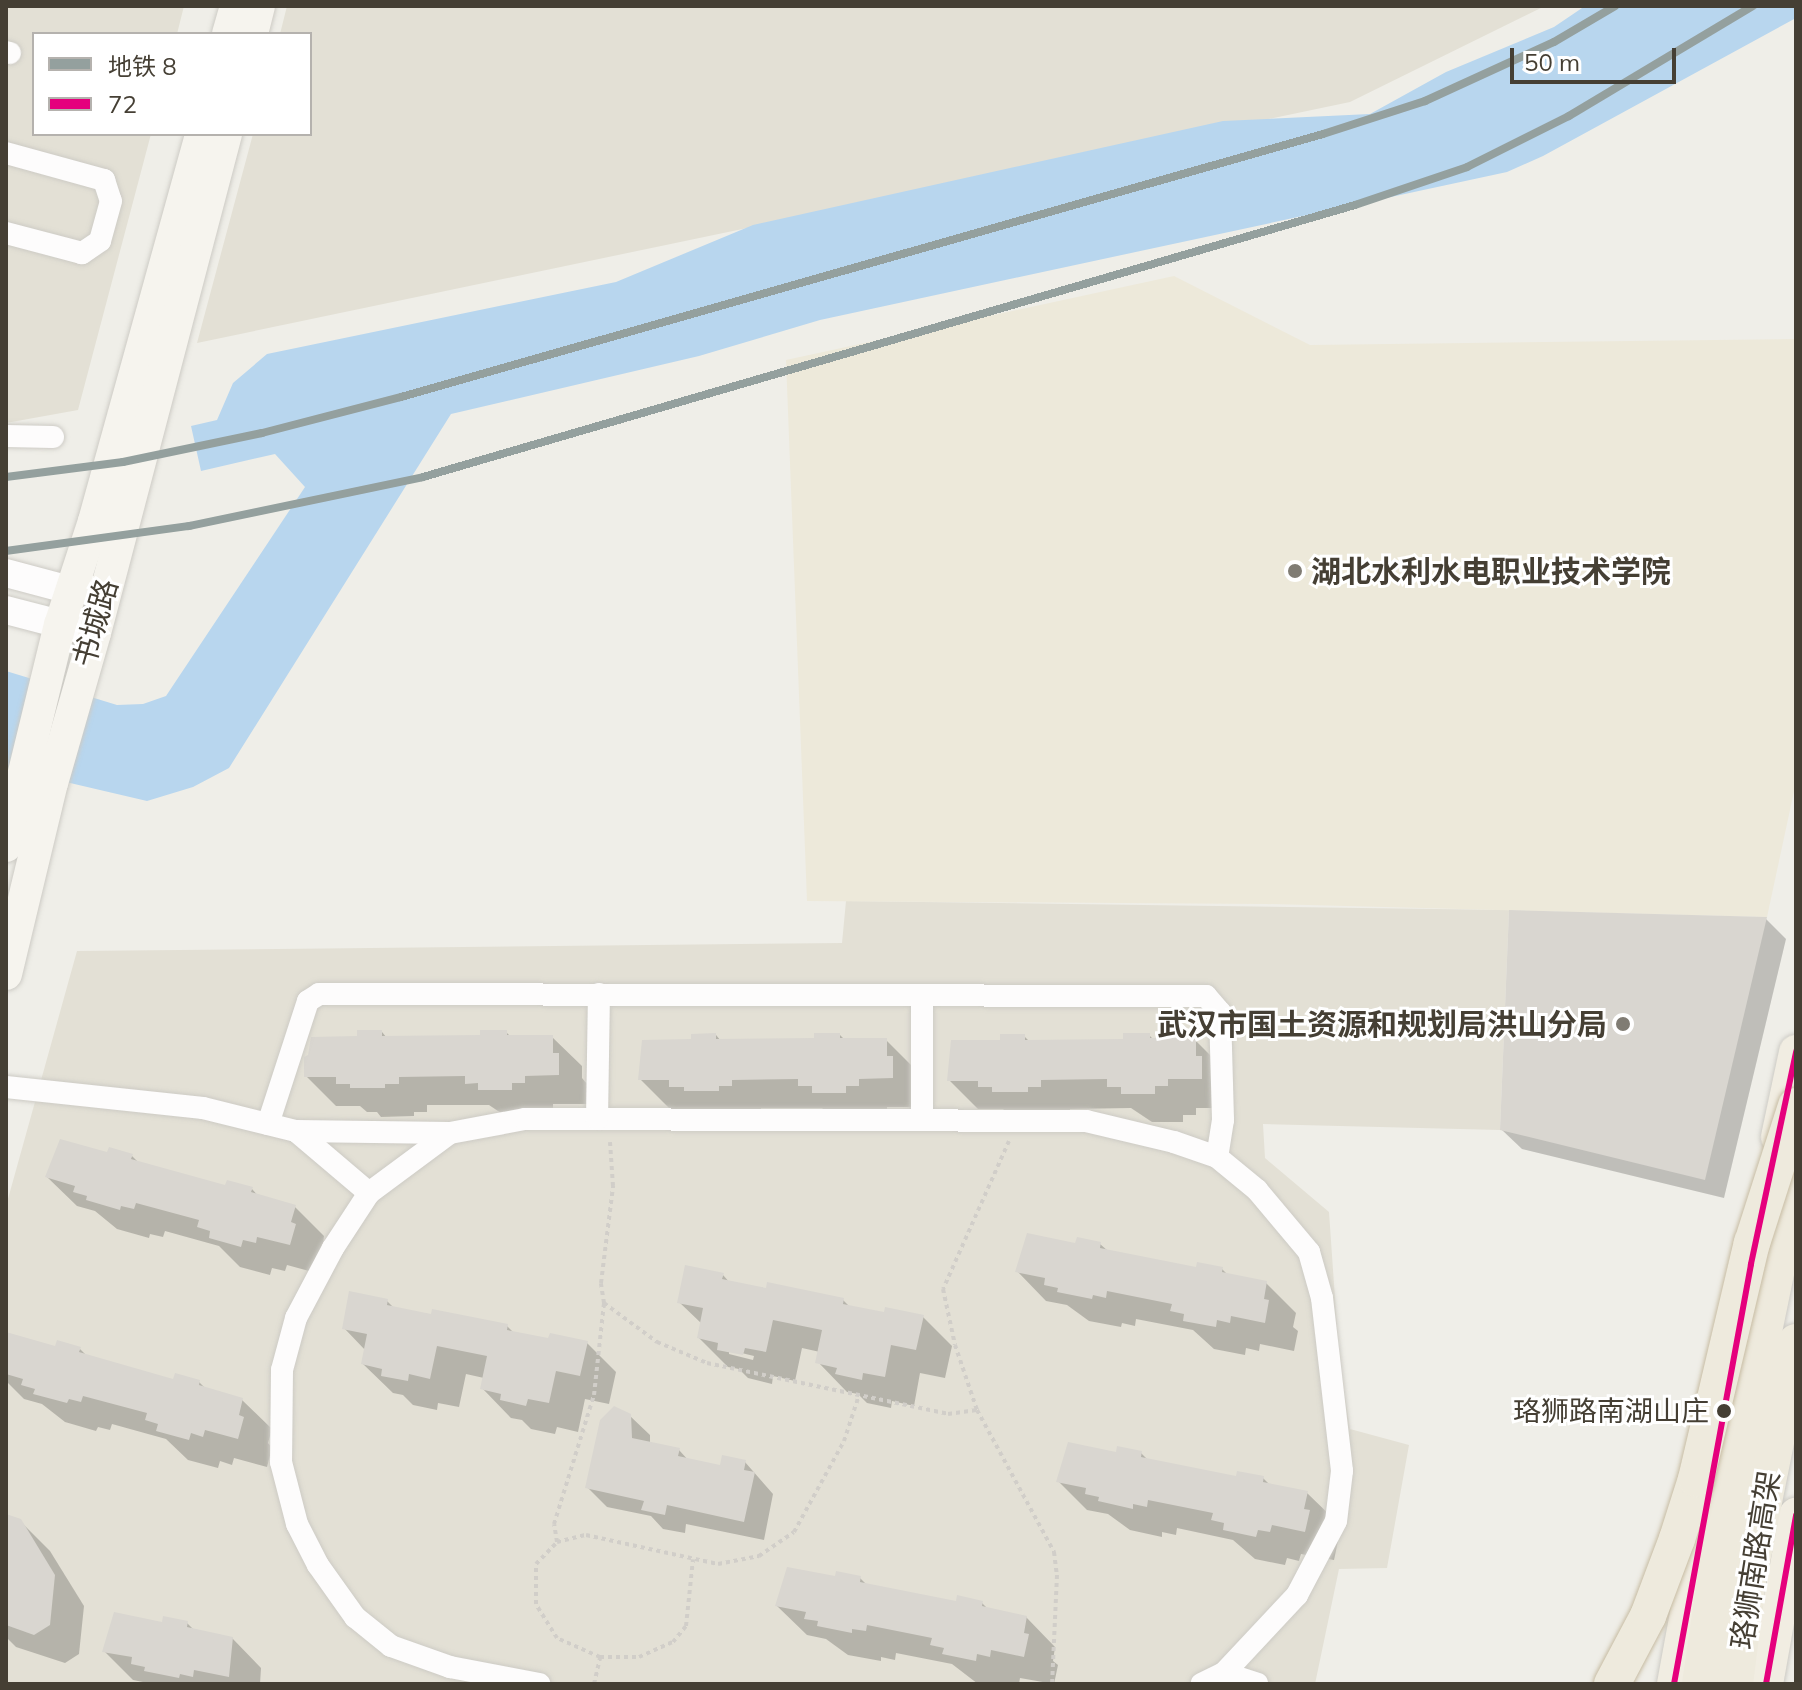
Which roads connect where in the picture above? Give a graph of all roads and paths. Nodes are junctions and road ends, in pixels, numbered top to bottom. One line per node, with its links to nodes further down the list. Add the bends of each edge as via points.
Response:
1 (236, 6): 3 (main road)
2 (259, 6): 4 (main road)
3 (229, 32)
4 (252, 32)
5 (200, 136): 12 (main road, 书城路, via 94,521)
6 (225, 136): 13 (main road, 书城路)
7 (6, 153): 8 (street, via 104,180 111,201 100,241 82,253)
8 (6, 233)
9 (6, 436): 10 (street)
10 (53, 437)
11 (6, 573): 12 (street)
12 (70, 590): 13 (street); 15 (main road, 书城路)
13 (106, 591): 16 (main road, 书城路)
14 (6, 610): 15 (street)
15 (60, 625): 16 (street); 17 (main road, 书城路, via 48,672)
16 (95, 633): 17 (main road, 书城路)
17 (37, 781): 18 (main road, 书城路); 19 (main road, 书城路)
18 (6, 846)
19 (6, 974)
20 (599, 994): 21 (street); 25 (street); 28 (street, via 319,994 308,1001)
21 (922, 995): 26 (street); 31 (street, via 1206,996 1220,1012 1223,1120)
22 (1796, 1052): 50 (main road, via 1751,1264)
23 (6, 1087): 28 (street, via 203,1108)
24 (1796, 1106): 49 (highway, bridge, via 1752,1243 1677,1539 1648,1616)
25 (603, 1119): 26 (street); 30 (street, via 525,1119); 34 (path, via 613,1186 601,1283)
26 (922, 1120): 27 (street)
27 (1018, 1121): 31 (street, via 1086,1121); 37 (path, via 943,1289)
28 (268, 1124): 29 (street)
29 (296, 1131): 30 (street); 33 (street)
30 (450, 1133): 33 (street)
31 (1217, 1157): 42 (street, via 1257,1190 1309,1252 1322,1298 1342,1471 1336,1521 1297,1595)
32 (1796, 1178): 51 (highway, 珞狮南路高架, via 1722,1534)
33 (369, 1193): 44 (street, via 296,1318 282,1370 281,1462 297,1524 355,1617 391,1646 450,1667)
34 (604, 1303): 36 (path, via 657,1342 707,1363); 39 (path, via 594,1395 554,1524)
35 (1796, 1342): 52 (highway, 珞狮南路高架, via 1748,1581)
36 (859, 1395): 37 (path, via 948,1414); 40 (path, via 844,1441 794,1532 759,1556 718,1564)
37 (977, 1410): 46 (path, via 1054,1552)
38 (1796, 1515): 43 (main road)
39 (557, 1542): 40 (path, via 586,1535); 41 (path, via 536,1564 536,1604 557,1638)
40 (693, 1559): 41 (path, via 686,1626 673,1642 639,1657)
41 (600, 1657): 45 (path)
42 (1224, 1673): 47 (street); 48 (street)
43 (1773, 1677)
44 (539, 1684)
45 (594, 1684)
46 (1052, 1684)
47 (1201, 1684)
48 (1257, 1684)
49 (1612, 1684)
50 (1674, 1684)
51 (1700, 1684)
52 (1735, 1684)

